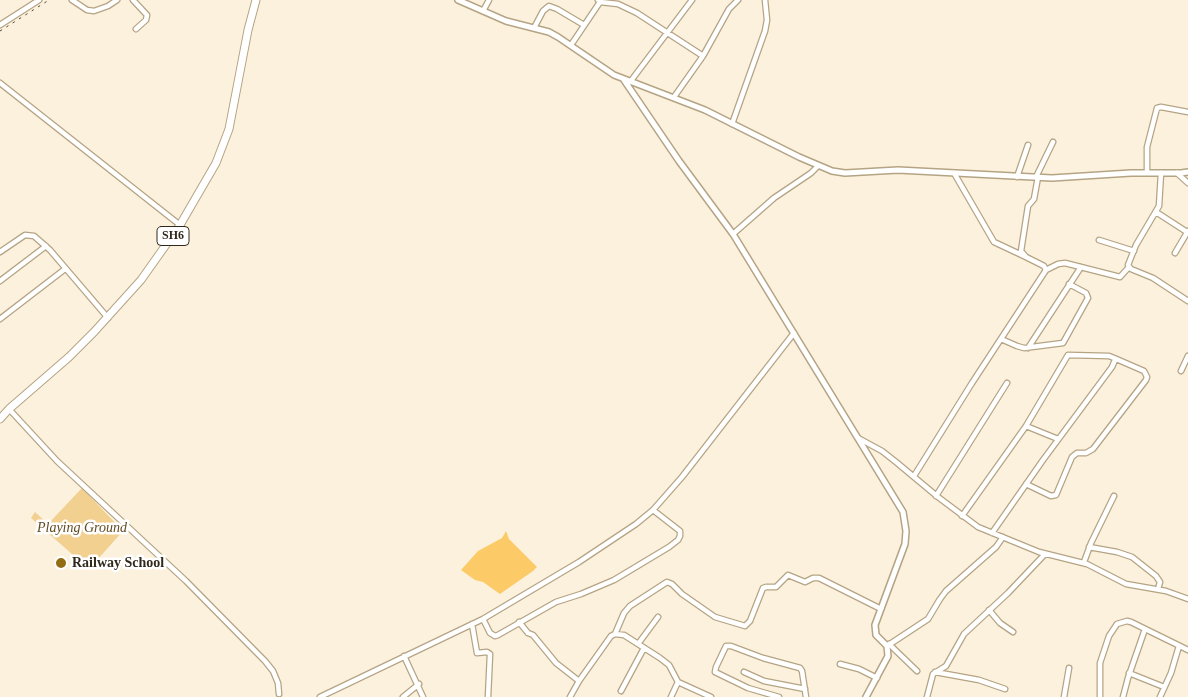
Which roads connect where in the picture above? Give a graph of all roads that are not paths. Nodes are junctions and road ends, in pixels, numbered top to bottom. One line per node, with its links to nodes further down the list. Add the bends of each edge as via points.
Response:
1 (38, 0): 13 (street)
2 (72, 0): 3 (street, via 94,11)
3 (117, 0)
4 (256, 0): 38 (main road, SH6, via 227,136)
5 (458, 0): 12 (street)
6 (489, 0): 12 (street)
7 (692, 0): 17 (street)
8 (738, 0): 19 (street, via 729,9)
9 (765, 0): 25 (street, via 765,31)
10 (136, 1): 16 (street, via 147,18)
11 (599, 1): 14 (street); 17 (street, via 618,4)
12 (483, 11): 15 (street)
13 (0, 25)
14 (584, 25): 15 (street, via 549,6); 18 (street)
15 (534, 28): 18 (street)
16 (136, 29)
17 (667, 31): 19 (street); 21 (street)
18 (571, 45): 20 (street)
19 (703, 56): 23 (street)
20 (623, 79): 21 (street); 40 (street)
21 (630, 82): 23 (street)
22 (0, 83): 38 (street)
23 (674, 97): 25 (street)
24 (1188, 112): 29 (street, via 1157,108 1147,147)
25 (732, 124): 28 (street)
26 (1053, 142): 35 (street)
27 (1028, 145): 34 (street)
28 (818, 166): 31 (street, via 845,173 898,170); 40 (street)
29 (1147, 172): 32 (street); 35 (street)
30 (1188, 172): 33 (street)
31 (954, 173): 34 (street); 46 (street, via 994,242)
32 (1161, 173): 33 (street); 37 (street, via 1161,201)
33 (1176, 173): 36 (street)
34 (1017, 177): 35 (street)
35 (1037, 177): 46 (street, via 1034,200 1028,206 1021,251)
36 (1188, 183)
37 (1156, 212): 39 (street); 43 (street)
38 (180, 225): 54 (main road, SH6, via 141,280)
39 (1188, 231): 45 (street)
40 (733, 234): 56 (street)
41 (1099, 240): 43 (street)
42 (46, 246): 44 (street, via 34,236 24,234); 49 (street); 51 (street)
43 (1134, 251): 48 (street)
44 (0, 252)
45 (1176, 253)
46 (1026, 257): 50 (street)
47 (1081, 267): 48 (street, via 1120,277); 50 (street, via 1064,263); 52 (street)
48 (1129, 267): 53 (street)
49 (65, 269): 54 (street); 55 (street)
50 (1046, 270): 57 (street)
51 (0, 281)
52 (1069, 284): 58 (street); 58 (street, via 1086,293 1088,298 1063,343)
53 (1188, 301)
54 (108, 318): 63 (main road, SH6, via 70,357)
55 (0, 319)
56 (794, 334): 66 (street); 72 (street)
57 (1001, 339): 58 (street); 68 (street)
58 (1028, 348)
59 (1188, 356): 61 (street)
60 (1114, 358): 65 (street, via 1068,355); 67 (street, via 1112,367); 69 (street, via 1144,371 1146,380 1092,449 1072,457 1056,495 1051,496)
61 (1181, 371)
62 (1007, 383): 70 (street)
63 (9, 409): 64 (main road, SH6); 110 (street, via 57,462 186,581 265,661 274,671)
64 (0, 418)
65 (1026, 426): 67 (street); 73 (street)
66 (858, 438): 68 (street, via 882,451); 81 (street, via 903,512 906,531 905,544)
67 (1058, 439): 69 (street)
68 (914, 476): 70 (street)
69 (1026, 484): 74 (street)
70 (936, 496): 73 (street)
71 (1114, 496): 76 (street)
72 (653, 510): 84 (street, via 579,562); 85 (street, via 680,531 678,540 670,547 614,580 556,602)
73 (962, 516): 74 (street)
74 (992, 533): 75 (street)
75 (1003, 537): 77 (street); 91 (street, via 946,591 928,619)
76 (1089, 547): 78 (street); 79 (street, via 1132,556 1156,576 1160,582)
77 (1045, 554): 78 (street); 82 (street)
78 (1084, 562): 79 (street, via 1126,584)
79 (1158, 590): 80 (street)
80 (1188, 599)
81 (881, 609): 89 (street, via 819,578 805,582 788,575 776,587 764,588 745,626 715,617 666,582 630,606); 91 (street, via 875,630 876,635)
82 (989, 610): 88 (street, via 1000,624); 100 (street, via 964,634 946,666)
83 (658, 617): 90 (street)
84 (483, 619): 85 (street, via 495,636); 86 (street)
85 (519, 622): 103 (street, via 556,663)
86 (472, 624): 95 (street); 114 (street, via 477,653 490,654)
87 (1145, 629): 92 (street); 101 (street); 123 (street, via 1127,621 1113,629 1100,663)
88 (1013, 632)
89 (615, 634): 90 (street, via 624,635); 103 (street)
90 (638, 644): 93 (street)
91 (888, 645): 98 (street); 102 (street, via 888,656)
92 (1179, 646): 94 (street); 106 (street)
93 (644, 648): 104 (street, via 669,665); 109 (street)
94 (1188, 650)
95 (404, 656): 105 (street); 111 (street)
96 (840, 664): 102 (street, via 859,668)
97 (1069, 668): 122 (street)
98 (917, 671)
99 (744, 672): 107 (street, via 769,682)
100 (935, 672): 108 (street, via 980,680); 121 (street)
101 (1130, 673): 106 (street); 124 (street)
102 (877, 678): 120 (street)
103 (579, 681): 115 (street)
104 (678, 682): 116 (street); 117 (street)
105 (419, 684): 112 (street); 113 (street)
106 (1164, 687): 125 (street)
107 (805, 689): 118 (street, via 800,668 726,646 715,672 748,688); 119 (street)
108 (1005, 690)
109 (621, 691)
110 (278, 696)
111 (320, 697)
112 (403, 697)
113 (423, 697)
114 (488, 697)
115 (570, 697)
116 (671, 697)
117 (711, 697)
118 (779, 697)
119 (806, 697)
120 (866, 697)
121 (927, 697)
122 (1064, 697)
123 (1100, 697)
124 (1123, 697)
125 (1160, 697)

